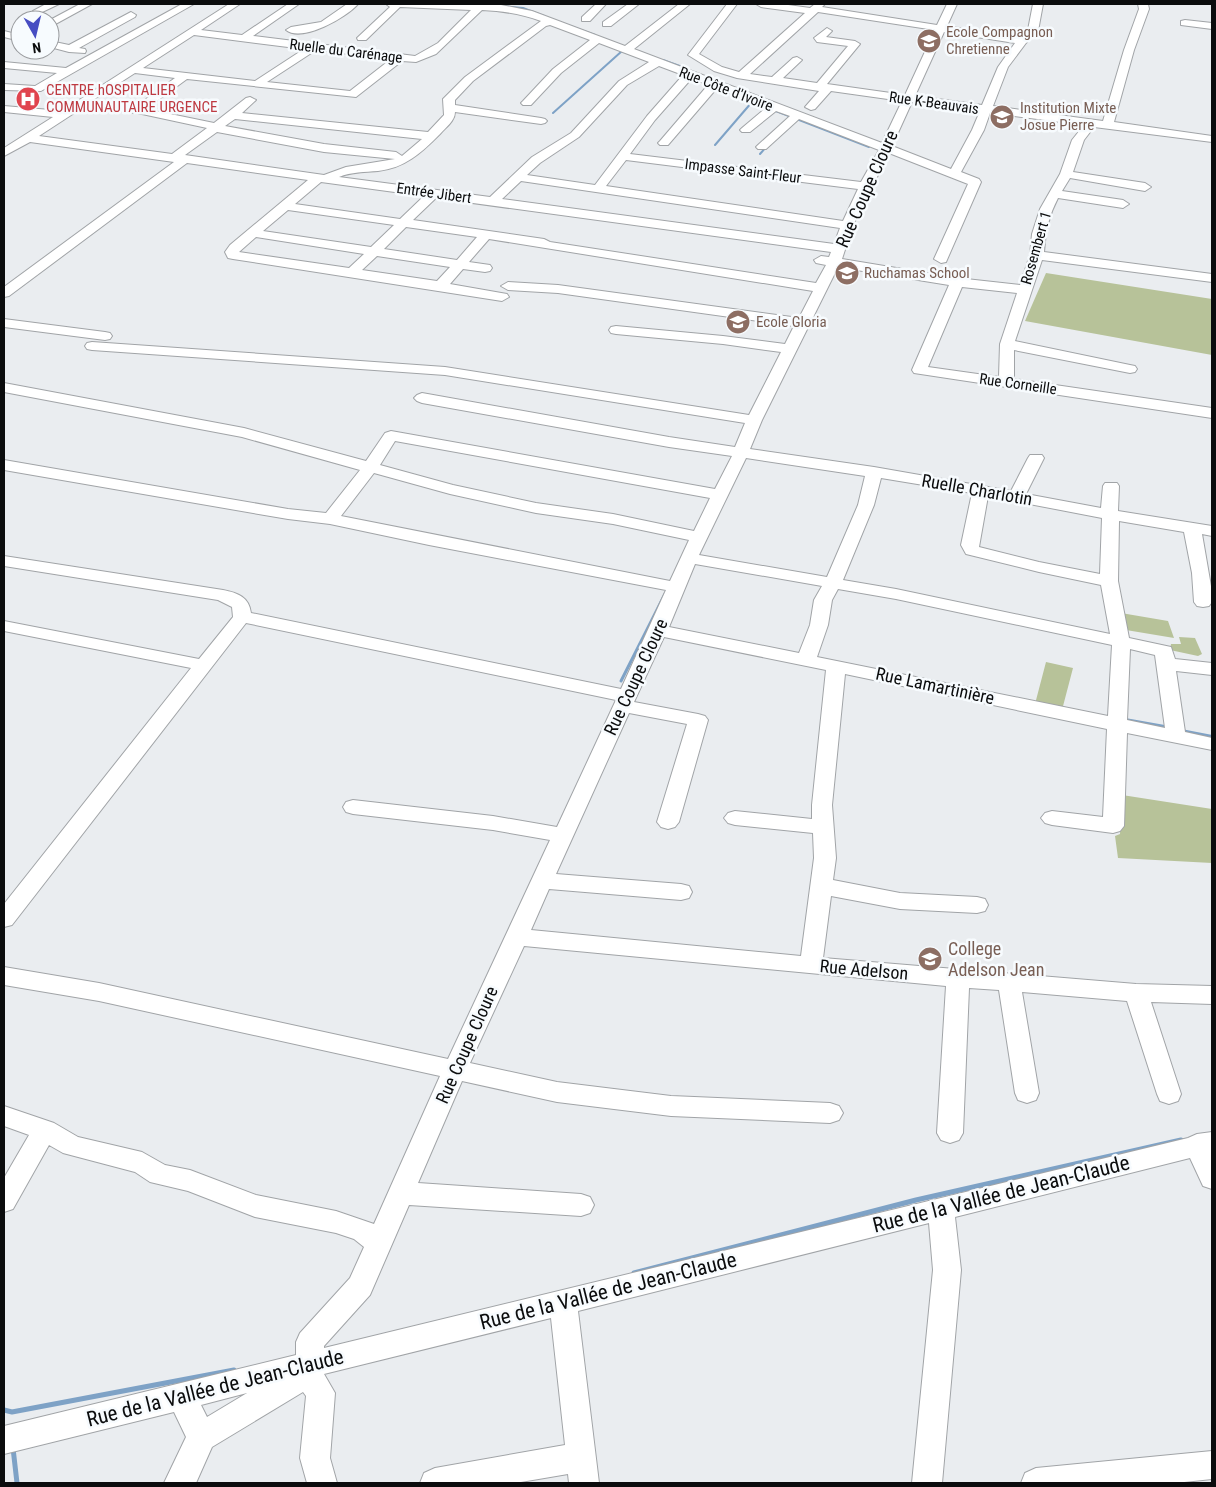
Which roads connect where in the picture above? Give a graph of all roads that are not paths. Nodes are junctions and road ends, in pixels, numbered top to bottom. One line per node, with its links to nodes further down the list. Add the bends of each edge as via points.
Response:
1 (54, 4): 19 (street)
2 (87, 4): 22 (street)
3 (189, 4): 41 (street)
4 (235, 4): 31 (street)
5 (294, 4): 33 (street)
6 (353, 4): 29 (street, via 317,28)
7 (391, 4): 8 (street, Rue Côte d'Ivoire)
8 (398, 4): 17 (street, Rue Côte d'Ivoire); 34 (street)
9 (601, 4): 23 (street)
10 (634, 4): 26 (street)
11 (685, 4): 40 (street)
12 (732, 4): 50 (street, Rue K-Beauvais, via 693,52 695,57 718,69)
13 (761, 4): 18 (street)
14 (952, 4): 28 (street, Rue Coupe Cloure)
15 (1038, 4): 36 (street, via 1033,31)
16 (1143, 4): 72 (street)
17 (480, 7): 24 (street, Rue Côte d'Ivoire, via 535,9); 42 (street, Ruelle du Carénage, via 424,57)
18 (816, 8): 21 (street); 50 (street)
19 (40, 10)
20 (131, 15): 39 (street)
21 (874, 18): 28 (street); 32 (street)
22 (60, 19)
23 (586, 19)
24 (550, 20): 35 (street, Rue Côte d'Ivoire); 61 (street, via 469,79 449,99)
25 (1185, 23): 27 (street)
26 (607, 24)
27 (1212, 26)
28 (940, 28): 36 (street); 56 (street, Rue Coupe Cloure)
29 (291, 30)
30 (827, 31): 32 (street, via 819,38 821,40)
31 (192, 32): 33 (street, Ruelle du Carénage); 46 (street)
32 (859, 37): 55 (street)
33 (244, 38): 38 (street, Ruelle du Carénage)
34 (362, 38)
35 (598, 39): 40 (street, Rue Côte d'Ivoire); 59 (street, via 557,71)
36 (1022, 41): 65 (street, via 1003,67)
37 (60, 47): 39 (street)
38 (312, 48): 42 (street, Ruelle du Carénage); 52 (street)
39 (69, 49): 41 (street)
40 (626, 50): 44 (street, Rue Côte d'Ivoire)
41 (100, 54): 47 (street)
42 (399, 58): 52 (street, via 352,94)
43 (797, 60): 51 (street)
44 (659, 61): 49 (street, Rue Côte d'Ivoire); 88 (street, via 623,82 575,135 536,160)
45 (4, 64): 47 (street)
46 (135, 70): 48 (street); 58 (street)
47 (68, 71): 54 (street, via 37,89)
48 (186, 75): 52 (street); 64 (street)
49 (690, 75): 53 (street, Rue Côte d'Ivoire); 83 (street)
50 (741, 76): 51 (street, Rue K-Beauvais)
51 (774, 81): 55 (street, Rue K-Beauvais)
52 (257, 84)
53 (714, 85): 62 (street, Rue Côte d'Ivoire); 79 (street)
54 (4, 87)
55 (823, 88): 56 (street, Rue K-Beauvais); 60 (street)
56 (907, 99): 65 (street, Rue K-Beauvais); 81 (street, Rue Coupe Cloure)
57 (250, 100): 67 (street)
58 (81, 102): 64 (street); 66 (street)
59 (527, 104)
60 (811, 107)
61 (449, 108): 70 (street); 75 (street, via 447,120)
62 (774, 108): 68 (street, Rue Côte d'Ivoire); 74 (street)
63 (4, 109): 66 (street)
64 (137, 110): 73 (street)
65 (985, 110): 71 (street, Rue K-Beauvais); 87 (street, via 978,130)
66 (64, 113): 69 (street); 78 (street)
67 (233, 115): 73 (street); 75 (street)
68 (796, 116): 80 (street); 81 (street, Rue Côte d'Ivoire)
69 (118, 119)
70 (541, 121)
71 (1092, 122): 72 (street, Rue K-Beauvais); 86 (street, Rosembert 1, via 1078,140)
72 (1108, 124): 76 (street, Rue K-Beauvais)
73 (215, 128): 84 (street, via 324,148); 85 (street)
74 (746, 130)
75 (430, 136): 84 (street)
76 (1212, 139)
77 (4, 141): 78 (street, Entrée Jibert)
78 (25, 141): 82 (street); 85 (street, Entrée Jibert)
79 (664, 143)
80 (762, 147)
81 (885, 149): 87 (street, Rue Côte d'Ivoire); 90 (street, Rue Coupe Cloure)
82 (4, 153)
83 (621, 156): 90 (street, Impasse Saint-Fleur); 92 (street)
84 (408, 158): 89 (street, via 386,166 351,168)
85 (180, 159): 89 (street, Entrée Jibert); 115 (street)
86 (1066, 174): 91 (street); 94 (street, Rosembert 1)
87 (953, 175): 106 (street, Rue Côte d'Ivoire, via 975,182)
88 (517, 177): 92 (street); 95 (street)
89 (323, 178): 93 (street, Entrée Jibert); 97 (street)
90 (865, 186): 99 (street, Rue Coupe Cloure)
91 (1145, 187)
92 (598, 189): 99 (street)
93 (434, 193): 95 (street, Entrée Jibert); 98 (street)
94 (1054, 194): 96 (street); 104 (street, Rosembert 1, via 1038,234)
95 (493, 201): 105 (street, Entrée Jibert)
96 (1123, 204)
97 (286, 206): 98 (street); 100 (street)
98 (404, 223): 101 (street); 102 (street)
99 (847, 225): 105 (street, Rue Coupe Cloure)
100 (253, 233): 102 (street); 109 (street, via 235,248 233,255)
101 (487, 234): 107 (street); 113 (street)
102 (375, 251): 107 (street); 109 (street)
103 (776, 251): 105 (street)
104 (1037, 255): 110 (street); 114 (street, Rosembert 1)
105 (837, 256): 111 (street); 113 (street, Rue Coupe Cloure)
106 (940, 259)
107 (459, 264): 108 (street); 112 (street)
108 (485, 268)
109 (352, 273): 112 (street)
110 (1212, 278)
111 (957, 282): 114 (street); 124 (street, Rue Corneille, via 919,370)
112 (440, 286): 117 (street, via 505,291 558,289)
113 (821, 288): 117 (street, Rue Coupe Cloure)
114 (1024, 290): 120 (street, Rosembert 1)
115 (4, 293)
116 (4, 323): 119 (street)
117 (803, 323): 122 (street, Rue Coupe Cloure)
118 (616, 330): 122 (street)
119 (105, 336)
120 (1007, 344): 123 (street); 124 (street, Rosembert 1)
121 (92, 346): 128 (street, via 445,371)
122 (790, 349): 128 (street, Rue Coupe Cloure)
123 (1130, 369)
124 (1006, 382): 127 (street, Rue Corneille)
125 (4, 387): 132 (street, via 244,433)
126 (422, 398): 129 (street, Ruelle Charlotin)
127 (1212, 413)
128 (754, 420): 129 (street, Rue Coupe Cloure)
129 (741, 453): 133 (street, Ruelle Charlotin); 136 (street, Rue Coupe Cloure)
130 (1036, 458): 137 (street)
131 (4, 465): 139 (street)
132 (370, 468): 136 (street, via 391,436); 139 (street); 142 (street, via 536,508 613,519)
133 (874, 472): 135 (street, Ruelle Charlotin); 146 (street, via 866,505)
134 (1111, 486): 138 (street)
135 (981, 490): 137 (street, Ruelle Charlotin); 145 (street, via 970,545 972,550)
136 (720, 495): 142 (street, Rue Coupe Cloure)
137 (1016, 497): 138 (street, Ruelle Charlotin)
138 (1110, 515): 140 (street, Ruelle Charlotin); 145 (street)
139 (330, 519): 147 (street)
140 (1192, 527): 141 (street, Ruelle Charlotin); 148 (street, via 1201,571)
141 (1212, 531)
142 (700, 537): 143 (street, Rue Coupe Cloure)
143 (689, 558): 146 (street); 147 (street, Rue Coupe Cloure)
144 (4, 560): 149 (street, via 223,595 241,604)
145 (1109, 581): 152 (street)
146 (833, 583): 152 (street); 153 (street, via 823,600 819,626)
147 (676, 588): 151 (street, Rue Coupe Cloure)
148 (1203, 602)
149 (242, 617): 155 (street); 158 (street)
150 (4, 626): 155 (street)
151 (658, 630): 153 (street, Rue Lamartinière); 158 (street, Rue Coupe Cloure)
152 (1121, 642): 154 (street, via 1164,651); 159 (street)
153 (806, 660): 156 (street, Rue Lamartinière)
154 (1165, 664): 157 (street); 160 (street)
155 (203, 665): 172 (street)
156 (836, 666): 159 (street, Rue Lamartinière); 166 (street, via 822,805)
157 (1212, 669)
158 (624, 701): 165 (street, via 698,720); 167 (street, Rue Coupe Cloure)
159 (1116, 724): 160 (street, Rue Lamartinière); 164 (street, via 1112,826)
160 (1176, 732): 161 (street, Rue Lamartinière)
161 (1212, 744)
162 (353, 807): 167 (street, via 493,823)
163 (734, 818): 166 (street)
164 (1052, 818)
165 (668, 822)
166 (824, 828): 169 (street)
167 (562, 835): 168 (street, Rue Coupe Cloure)
168 (541, 881): 170 (street); 173 (street, Rue Coupe Cloure)
169 (822, 886): 171 (street, via 900,901); 174 (street)
170 (681, 892)
171 (977, 905)
172 (4, 919)
173 (516, 937): 174 (street, Rue Adelson); 180 (street, Rue Coupe Cloure)
174 (811, 966): 176 (street, Rue Adelson)
175 (4, 976): 180 (street, via 99,992)
176 (958, 978): 177 (street, Rue Adelson); 186 (street)
177 (1009, 982): 178 (street, Rue Adelson); 181 (street)
178 (1136, 993): 179 (street, Rue Adelson); 182 (street)
179 (1212, 995)
180 (455, 1070): 183 (street, via 557,1092 671,1106); 189 (street, Rue Coupe Cloure)
181 (1027, 1093)
182 (1169, 1094)
183 (830, 1114)
184 (4, 1116): 185 (street)
185 (45, 1130): 190 (street); 193 (street, via 72,1146 142,1163 159,1174 190,1181 255,1206 363,1230)
186 (950, 1133)
187 (1205, 1143): 188 (street); 192 (street, Rue de la Vallée de Jean-Claude)
188 (1212, 1178)
189 (402, 1193): 191 (street); 193 (street, Rue Coupe Cloure)
190 (4, 1201)
191 (581, 1205)
192 (941, 1210): 194 (street, Rue de la Vallée de Jean-Claude); 205 (street, via 947,1270)
193 (379, 1244): 195 (street, Rue Coupe Cloure, via 360,1286)
194 (563, 1301): 195 (street, Rue de la Vallée de Jean-Claude); 200 (street)
195 (308, 1361): 196 (street, Rue de la Vallée de Jean-Claude); 197 (street); 203 (street, via 320,1393 315,1458)
196 (181, 1396): 197 (street); 198 (street, Rue de la Vallée de Jean-Claude)
197 (201, 1437): 202 (street)
198 (4, 1440)
199 (1212, 1465): 201 (street)
200 (582, 1470): 204 (street)
201 (1177, 1476): 206 (street)
202 (179, 1483)
203 (322, 1483)
204 (435, 1483)
205 (927, 1483)
206 (1036, 1483)

